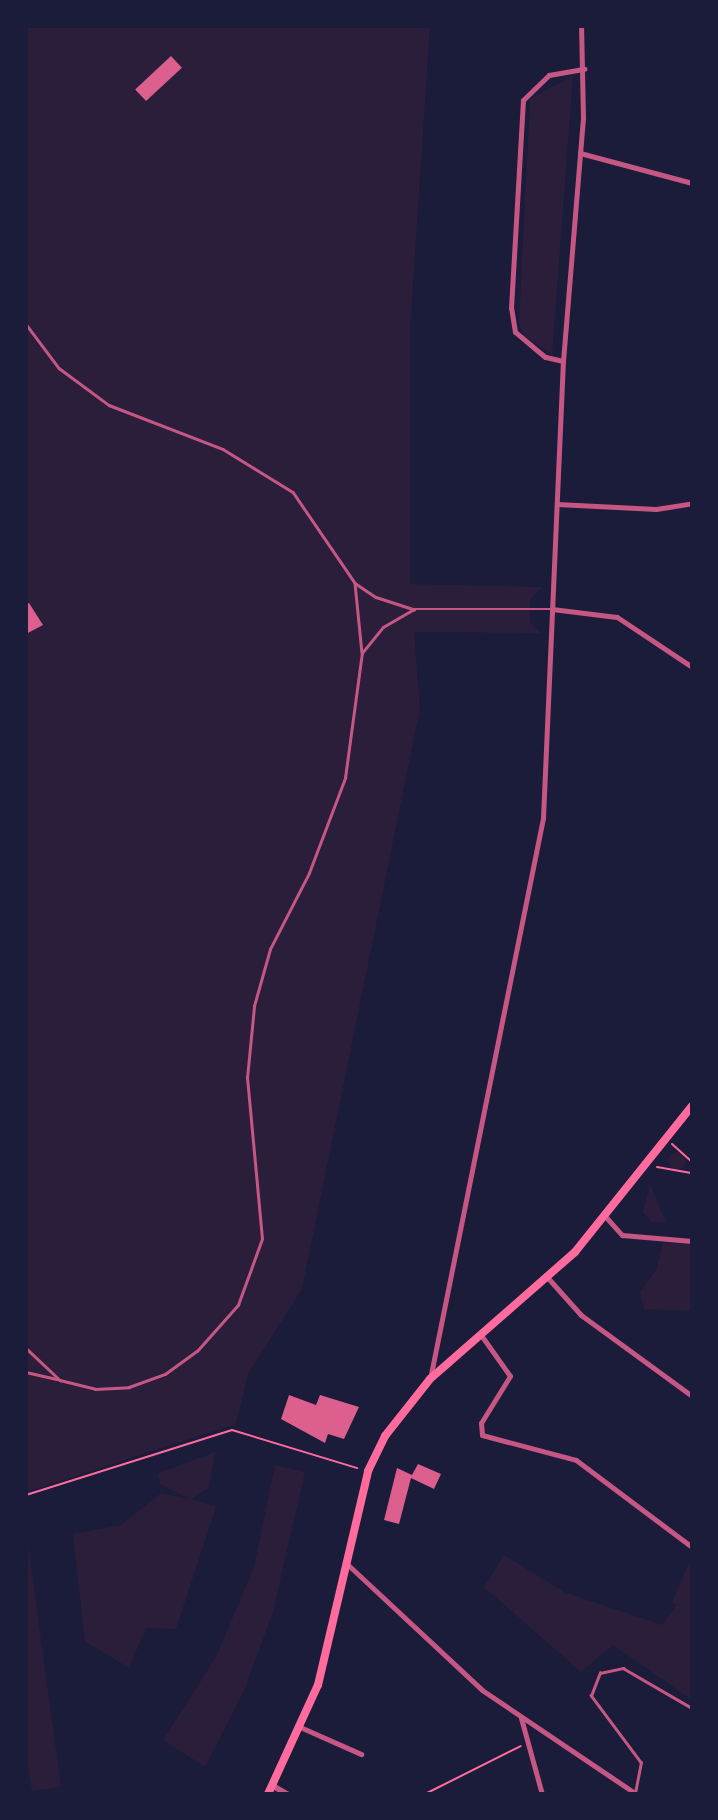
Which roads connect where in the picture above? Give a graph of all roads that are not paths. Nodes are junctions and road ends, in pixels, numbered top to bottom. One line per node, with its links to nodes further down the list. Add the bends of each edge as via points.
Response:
1 (581, 26): 2 (street)
2 (584, 69): 3 (street); 6 (street, via 549,75 523,100 513,320 515,331 541,354)
3 (580, 153): 4 (street); 6 (street)
4 (692, 183)
5 (26, 324): 9 (lane, via 59,368 109,405 223,449 293,492)
6 (563, 361): 8 (street)
7 (692, 503): 8 (street, via 656,509)
8 (558, 504): 11 (street)
9 (355, 583): 10 (lane); 12 (lane)
10 (414, 609): 11 (lane); 12 (lane, via 383,627)
11 (552, 609): 13 (street, via 624,620); 21 (street, via 543,818)
12 (362, 653): 22 (lane, via 345,778 309,873 270,949 254,1006 247,1078 263,1208 247,1287 228,1321 165,1374 110,1390)
13 (692, 667)
14 (692, 1106): 15 (main road)
15 (604, 1215): 16 (street, via 622,1235); 17 (main road)
16 (692, 1241)
17 (547, 1277): 18 (main road); 23 (street, via 581,1315)
18 (481, 1335): 21 (main road); 24 (street, via 510,1376 481,1423 482,1434 576,1460)
19 (26, 1348): 22 (lane)
20 (26, 1372): 22 (lane)
21 (430, 1379): 25 (main road, via 385,1436 368,1471)
22 (60, 1380)
23 (692, 1395)
24 (692, 1547)
25 (346, 1563): 27 (street); 28 (main road, via 317,1685)
26 (692, 1708): 31 (lane, via 623,1668 600,1672 591,1696 641,1763)
27 (521, 1718): 31 (street); 34 (street, via 524,1744)
28 (300, 1727): 29 (street); 30 (main road)
29 (361, 1754)
30 (273, 1786): 32 (main road); 33 (street)
31 (635, 1793)
32 (268, 1794)
33 (287, 1794)
34 (542, 1794)

